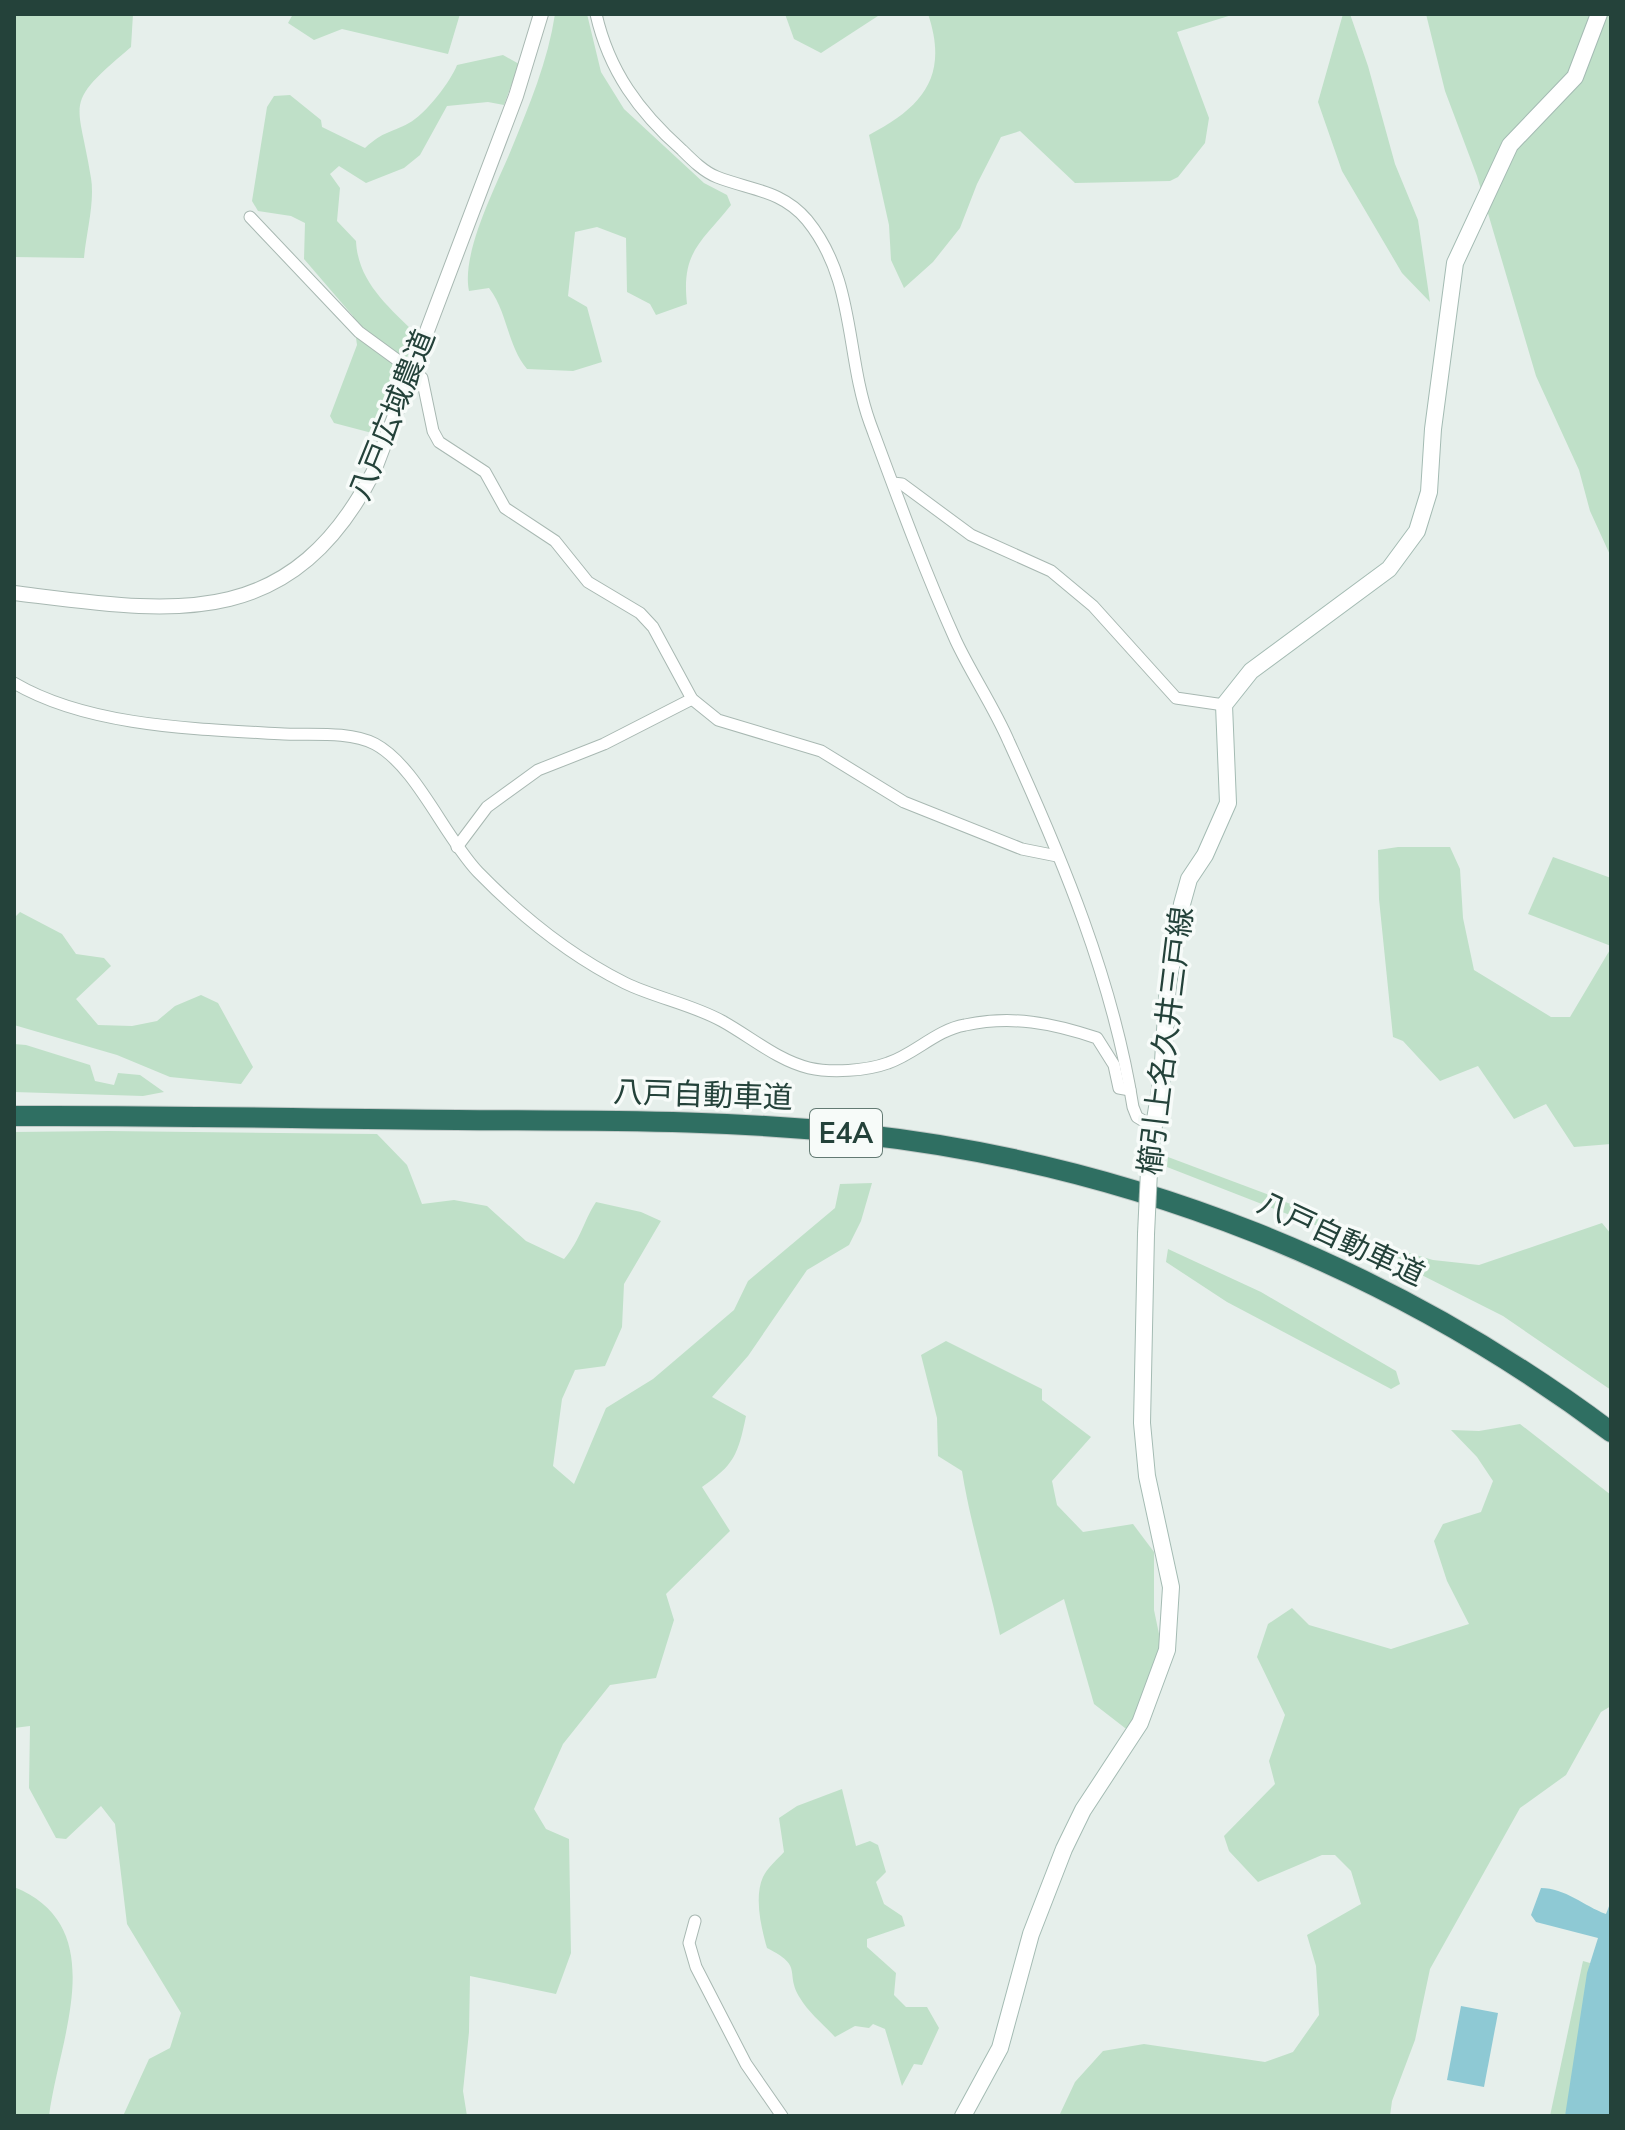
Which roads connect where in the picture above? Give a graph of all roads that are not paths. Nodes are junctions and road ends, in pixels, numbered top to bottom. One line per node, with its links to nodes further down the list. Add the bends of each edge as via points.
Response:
1 (541, 14): 5 (street, 八戸広域農道, via 516,96)
2 (596, 14): 6 (street, via 614,69 656,127 712,176 772,192 807,219 843,289 859,388)
3 (1599, 14): 10 (main road, via 1575,77 1510,145 1455,263 1429,492 1413,538 1382,575 1251,671)
4 (250, 217): 5 (street, via 359,332)
5 (412, 372): 7 (street, 八戸広域農道, via 353,511 310,557 264,587 217,603 176,609); 9 (street, via 425,383 429,418 439,442 485,472 505,508 555,541 588,582 640,613)
6 (893, 483): 10 (street, via 902,484 971,535 1051,571 1093,606 1176,698); 12 (street, via 938,599 1008,740)
7 (14, 593)
8 (14, 683): 11 (street, via 92,714 376,744 404,768)
9 (692, 699): 11 (street, via 604,744 538,770 487,807); 12 (street, via 718,720 821,751 904,802 1022,849)
10 (1224, 705): 16 (main road, 櫛引上名久井三戸線, via 1229,794 1182,904)
11 (457, 847): 13 (street, via 517,910 592,964 626,984 722,1021 804,1067 845,1070 888,1063 962,1025 1035,1019 1097,1038 1114,1065 1119,1088)
12 (1057, 856): 13 (street, via 1109,997)
13 (1130, 1090): 16 (street, via 1137,1117)
14 (14, 1106): 17 (highway, 八戸自動車道 / E4A, via 701,1114 858,1124 1039,1154 1200,1201 1356,1265 1504,1347)
15 (14, 1116): 18 (highway, 八戸自動車道 / E4A, via 700,1123 871,1135 1038,1164 1196,1209 1351,1272 1500,1355)
16 (1152, 1126): 21 (main road, 櫛引上名久井三戸線, bridge, via 1142,1423 1147,1476 1171,1587 1167,1650 1140,1723 1064,1849 1031,1934 995,2062)
17 (1611, 1421)
18 (1611, 1432)
19 (695, 1921): 20 (street, via 689,1943 696,1967 746,2064)
20 (782, 2116)
21 (963, 2116)

